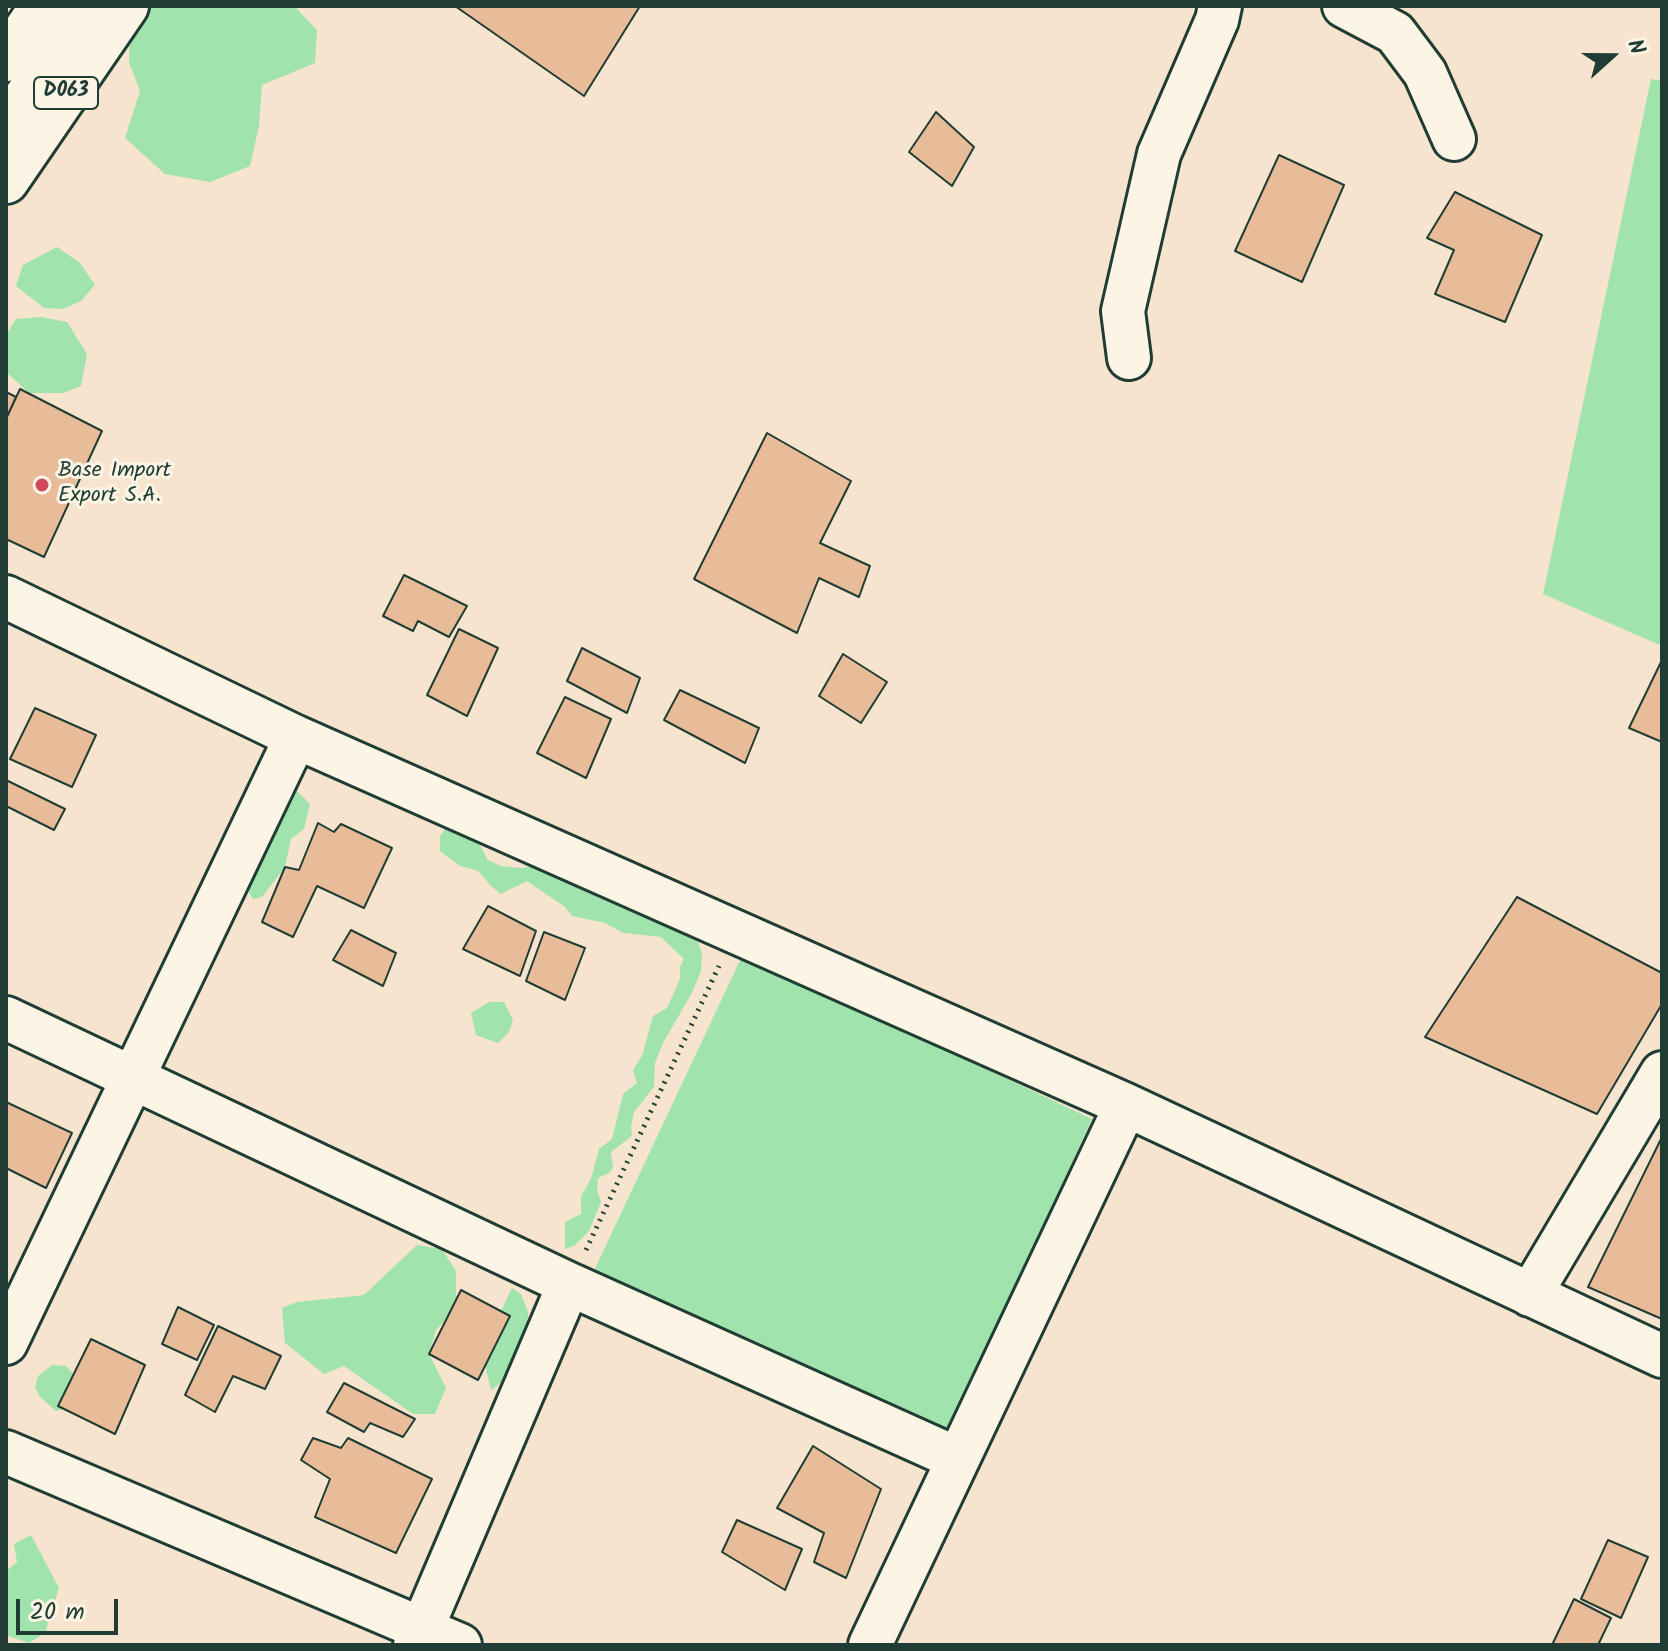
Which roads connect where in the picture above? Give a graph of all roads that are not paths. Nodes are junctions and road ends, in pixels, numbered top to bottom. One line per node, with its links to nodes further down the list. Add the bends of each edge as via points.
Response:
1 (43, 6): 6 (main road)
2 (88, 6): 7 (street)
3 (126, 6): 9 (main road, D063)
4 (1220, 6): 10 (street, via 1159,154 1123,311)
5 (1344, 6): 8 (street, via 1395,33 1425,73)
6 (6, 59)
7 (6, 125)
8 (1454, 139)
9 (6, 181)
10 (1129, 358)
11 (6, 597): 12 (street)
12 (296, 737): 15 (street); 16 (street)
13 (6, 1018): 15 (street)
14 (1662, 1073): 18 (street)
15 (133, 1076): 17 (street); 19 (street)
16 (1126, 1105): 18 (street); 22 (street)
17 (569, 1284): 22 (street); 23 (street)
18 (1530, 1295): 20 (street)
19 (6, 1343)
20 (1662, 1356)
21 (6, 1452): 23 (street)
22 (958, 1459): 24 (street)
23 (433, 1639)
24 (870, 1645)

